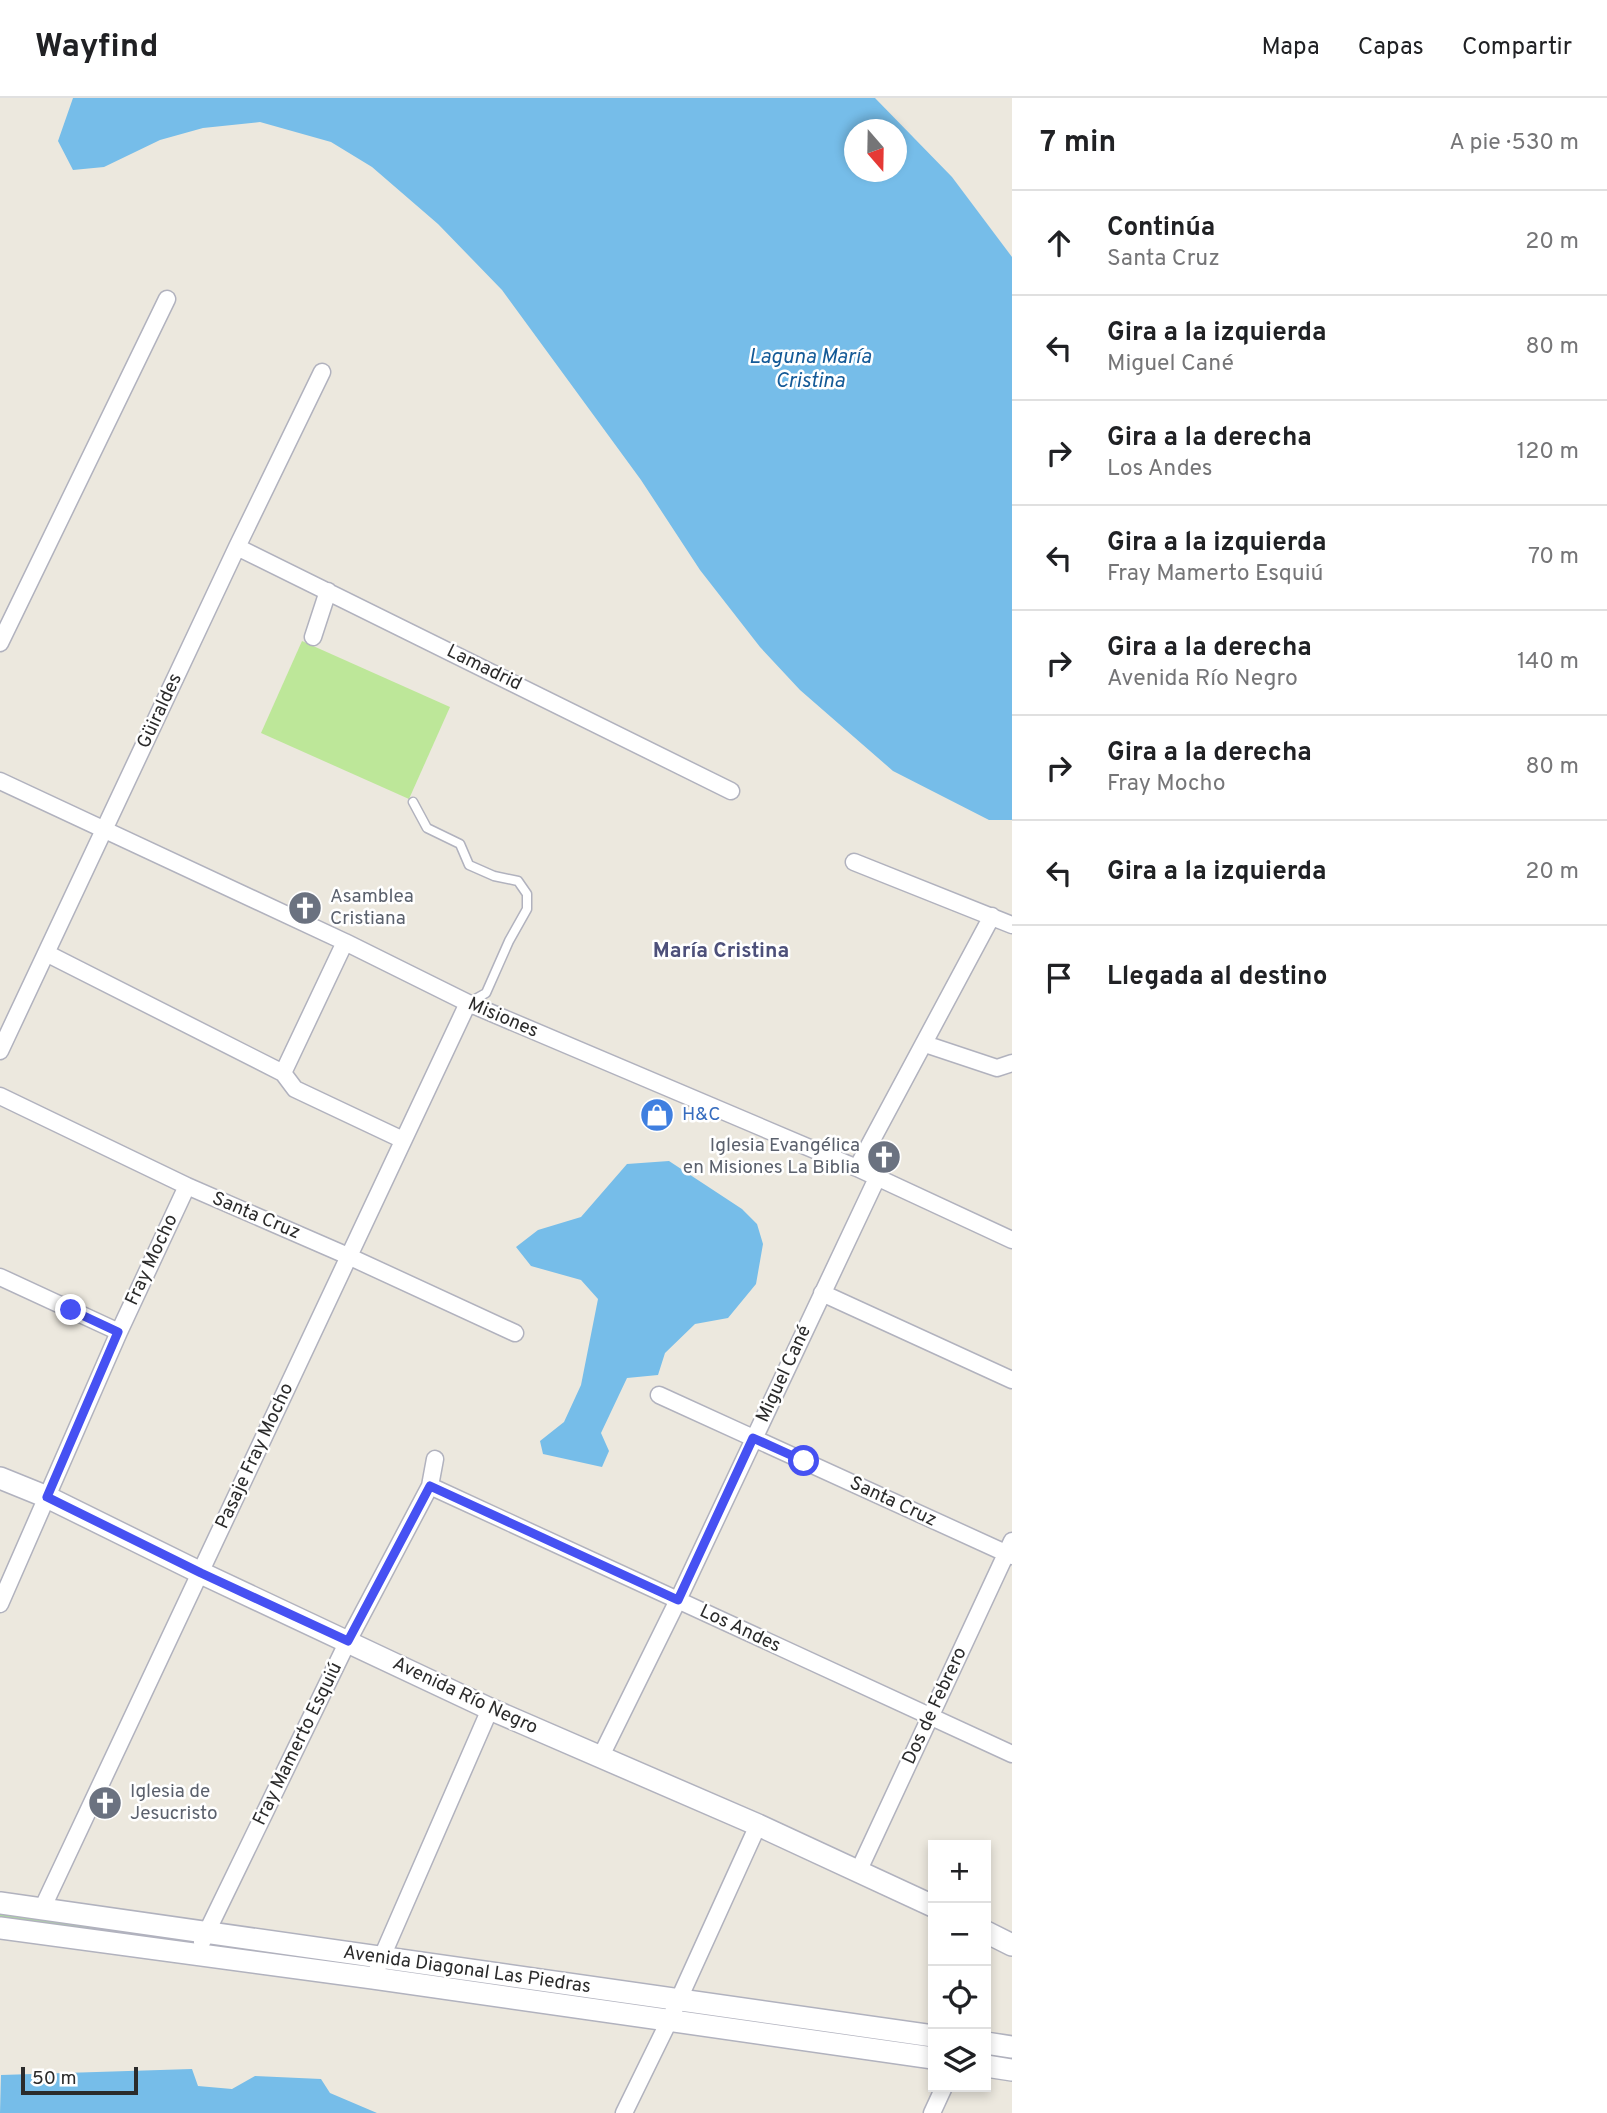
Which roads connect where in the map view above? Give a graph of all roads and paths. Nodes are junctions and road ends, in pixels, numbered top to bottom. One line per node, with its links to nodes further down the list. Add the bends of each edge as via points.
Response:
1 (167, 299): 6 (street)
2 (322, 372): 3 (street, Güiraldes)
3 (237, 547): 4 (street, Lamadrid); 10 (street, Güiraldes)
4 (328, 590): 5 (street); 8 (street, Lamadrid)
5 (313, 637)
6 (0, 643)
7 (0, 781): 10 (street, Misiones)
8 (731, 791)
9 (413, 802): 16 (lane, via 427,828 460,844 469,865 518,881 527,894 527,909 486,993)
10 (106, 828): 14 (street, Misiones); 15 (street, Güiraldes)
11 (854, 862): 12 (street)
12 (992, 916): 13 (street); 17 (street)
13 (1012, 925)
14 (345, 942): 16 (street, Misiones); 20 (street)
15 (46, 953): 18 (street, Güiraldes); 20 (street)
16 (468, 1003): 22 (street, Pasaje Fray Mocho); 23 (street, Misiones)
17 (925, 1044): 19 (street, via 997,1068); 23 (street)
18 (0, 1051)
19 (1012, 1063)
20 (283, 1073): 22 (street, via 295,1089)
21 (0, 1096): 25 (street, Santa Cruz)
22 (402, 1140): 27 (street, Pasaje Fray Mocho)
23 (858, 1168): 24 (street, Misiones)
24 (877, 1178): 26 (street, Misiones); 29 (street, Miguel Cané)
25 (187, 1186): 27 (street, Santa Cruz); 30 (street, Fray Mocho)
26 (1012, 1240)
27 (348, 1256): 31 (street, Santa Cruz); 40 (street, Pasaje Fray Mocho)
28 (0, 1277): 30 (street)
29 (822, 1293): 32 (street); 34 (street, Miguel Cané)
30 (118, 1332): 38 (street, Fray Mocho)
31 (515, 1333)
32 (1012, 1380)
33 (659, 1395): 34 (street, Santa Cruz)
34 (753, 1438): 39 (street, Santa Cruz); 41 (street, Miguel Cané)
35 (435, 1459): 37 (street, Fray Mamerto Esquiú)
36 (0, 1478): 38 (street, Avenida Río Negro)
37 (430, 1486): 41 (street, Los Andes); 43 (street, Fray Mamerto Esquiú)
38 (47, 1497): 40 (street, Avenida Río Negro); 42 (street, Fray Mocho)
39 (1010, 1550): 45 (street, Dos de Febrero)
40 (201, 1573): 43 (street, Avenida Río Negro); 52 (street, Pasaje Fray Mocho)
41 (678, 1600): 45 (street, Los Andes); 47 (street, Miguel Cané)
42 (0, 1604)
43 (348, 1641): 44 (street, Avenida Río Negro); 54 (street, Fray Mamerto Esquiú)
44 (490, 1709): 47 (street, Avenida Río Negro); 58 (street)
45 (930, 1718): 46 (street, Los Andes); 49 (street, Dos de Febrero)
46 (1012, 1754)
47 (600, 1758): 48 (street, Avenida Río Negro)
48 (758, 1825): 49 (street, Avenida Río Negro); 60 (street)
49 (858, 1872): 51 (street, Avenida Río Negro)
50 (0, 1903): 52 (street, Avenida Diagonal Las Piedras)
51 (928, 1904)
52 (42, 1909): 54 (street, Avenida Diagonal Las Piedras)
53 (0, 1928): 57 (street, Avenida Diagonal Las Piedras)
54 (206, 1934): 57 (street, Fray Mamerto Esquiú); 58 (street, Avenida Diagonal Las Piedras)
55 (991, 1934): 56 (street)
56 (1012, 1945)
57 (197, 1954): 59 (street, Avenida Diagonal Las Piedras)
58 (382, 1957): 59 (street); 60 (street, Avenida Diagonal Las Piedras)
59 (373, 1978): 61 (street, Avenida Diagonal Las Piedras)
60 (678, 2000): 61 (street); 62 (street, Avenida Diagonal Las Piedras)
61 (670, 2021): 65 (street, Avenida Diagonal Las Piedras); 69 (street)
62 (928, 2035)
63 (991, 2044): 64 (street)
64 (1012, 2047)
65 (928, 2057)
66 (991, 2067): 67 (street)
67 (1012, 2070)
68 (942, 2092): 70 (street)
69 (624, 2113)
70 (932, 2113)

